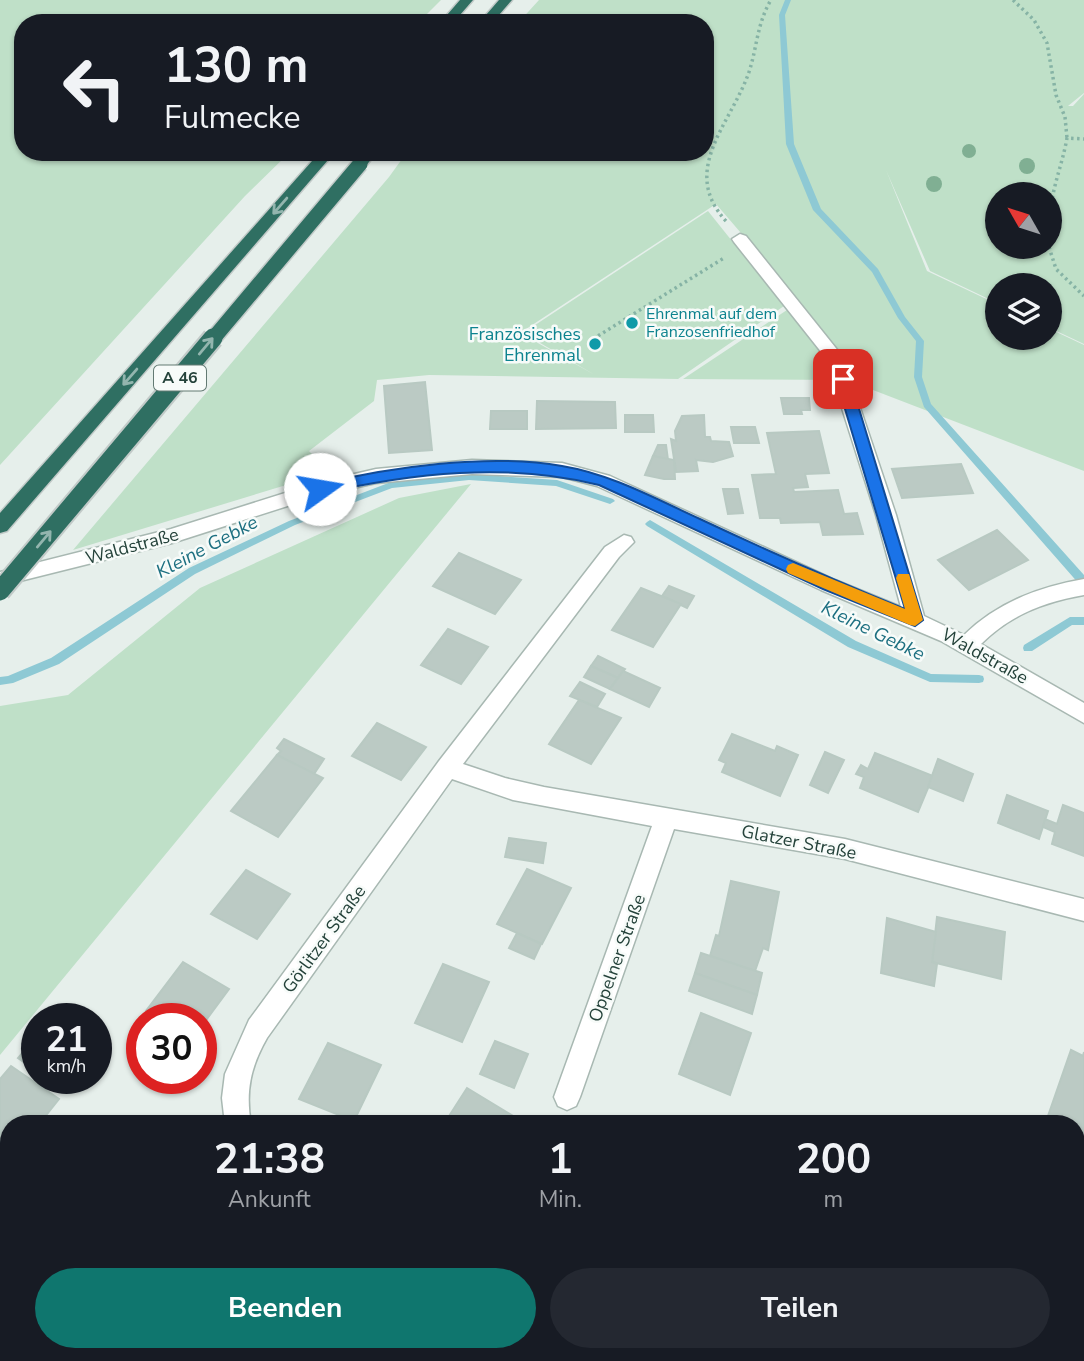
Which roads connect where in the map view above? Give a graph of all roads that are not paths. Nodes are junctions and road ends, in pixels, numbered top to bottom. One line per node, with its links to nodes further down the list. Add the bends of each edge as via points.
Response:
1 (467, 0): 3 (highway)
2 (506, 0): 4 (highway)
3 (454, 14)
4 (493, 14)
5 (320, 161): 8 (highway, A 46, one-way to 8)
6 (362, 161): 12 (highway, A 46, one-way to 6, bridge)
7 (743, 242): 13 (street, via 834,357)
8 (0, 526)
9 (624, 542): 16 (street, Görlitzer Straße)
10 (0, 579): 13 (street, Waldstraße, via 172,536 376,476 472,467 533,468 603,481)
11 (1084, 587): 14 (street, via 1018,605)
12 (0, 592)
13 (915, 620): 14 (street, Waldstraße)
14 (968, 644): 15 (street, Waldstraße)
15 (1084, 714)
16 (447, 768): 17 (street, Glatzer Straße, via 511,790); 20 (street, Görlitzer Straße, via 258,1029 244,1052 234,1089)
17 (667, 819): 18 (street, Glatzer Straße, via 765,833 879,857); 19 (street, Oppelner Straße)
18 (1084, 911)
19 (567, 1097)
20 (236, 1115)

